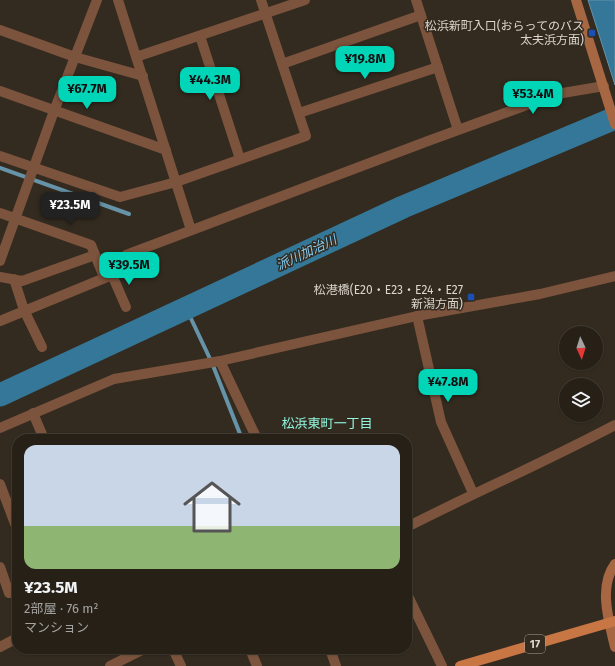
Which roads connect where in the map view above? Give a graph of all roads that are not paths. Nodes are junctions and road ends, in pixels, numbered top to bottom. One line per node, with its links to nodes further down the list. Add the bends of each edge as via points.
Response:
1 (97, 0): 11 (street)
2 (118, 0): 12 (street)
3 (261, 0): 7 (street)
4 (305, 0): 7 (street)
5 (416, 0): 8 (street)
6 (576, 0): 16 (main road)
7 (266, 14): 10 (street); 13 (street)
8 (421, 15): 13 (street); 14 (street)
9 (0, 30): 11 (street)
10 (200, 36): 12 (street); 24 (street)
11 (75, 57): 15 (street); 18 (street)
12 (136, 57): 15 (street)
13 (282, 64): 19 (street)
14 (438, 67): 19 (street); 21 (street)
15 (143, 76): 22 (street)
16 (604, 86): 20 (main road); 21 (street, via 557,94)
17 (0, 91): 18 (street)
18 (54, 110): 22 (street); 25 (street)
19 (298, 113): 24 (street, via 306,136)
20 (615, 124)
21 (458, 130): 29 (street)
22 (166, 150): 26 (street)
23 (0, 156): 25 (street)
24 (240, 160): 26 (street)
25 (33, 167): 26 (street, via 120,197); 28 (street)
26 (176, 182): 29 (street)
27 (0, 213): 28 (street)
28 (15, 219): 30 (street, via 91,246); 31 (street)
29 (191, 230): 32 (street, via 126,255)
30 (95, 255): 32 (street); 35 (street, via 22,281)
31 (0, 262)
32 (108, 276): 36 (street); 37 (street)
33 (615, 276): 38 (street, via 540,294)
34 (0, 277): 35 (street)
35 (14, 279): 37 (street)
36 (126, 307)
37 (24, 310): 39 (street); 40 (street)
38 (417, 316): 41 (street); 48 (street, via 441,422)
39 (0, 321)
40 (42, 347)
41 (220, 361): 42 (street, via 114,379); 46 (street)
42 (33, 413): 44 (street); 45 (street)
43 (615, 425): 48 (street)
44 (0, 428)
45 (42, 434)
46 (254, 434)
47 (0, 484): 49 (street)
48 (473, 493): 50 (street)
49 (12, 516)
50 (412, 524)
51 (615, 564): 55 (main road, via 606,591)
52 (0, 567): 53 (street, via 9,593)
53 (12, 592)
54 (412, 604): 67 (street)
55 (612, 622): 58 (main road); 68 (main road, 17)
56 (12, 641): 57 (street)
57 (0, 647)
58 (615, 647)
59 (134, 654): 63 (street)
60 (175, 654): 64 (street)
61 (252, 654): 65 (street)
62 (332, 654): 66 (street)
63 (110, 666)
64 (181, 666)
65 (257, 666)
66 (336, 666)
67 (442, 666)
68 (460, 666)

